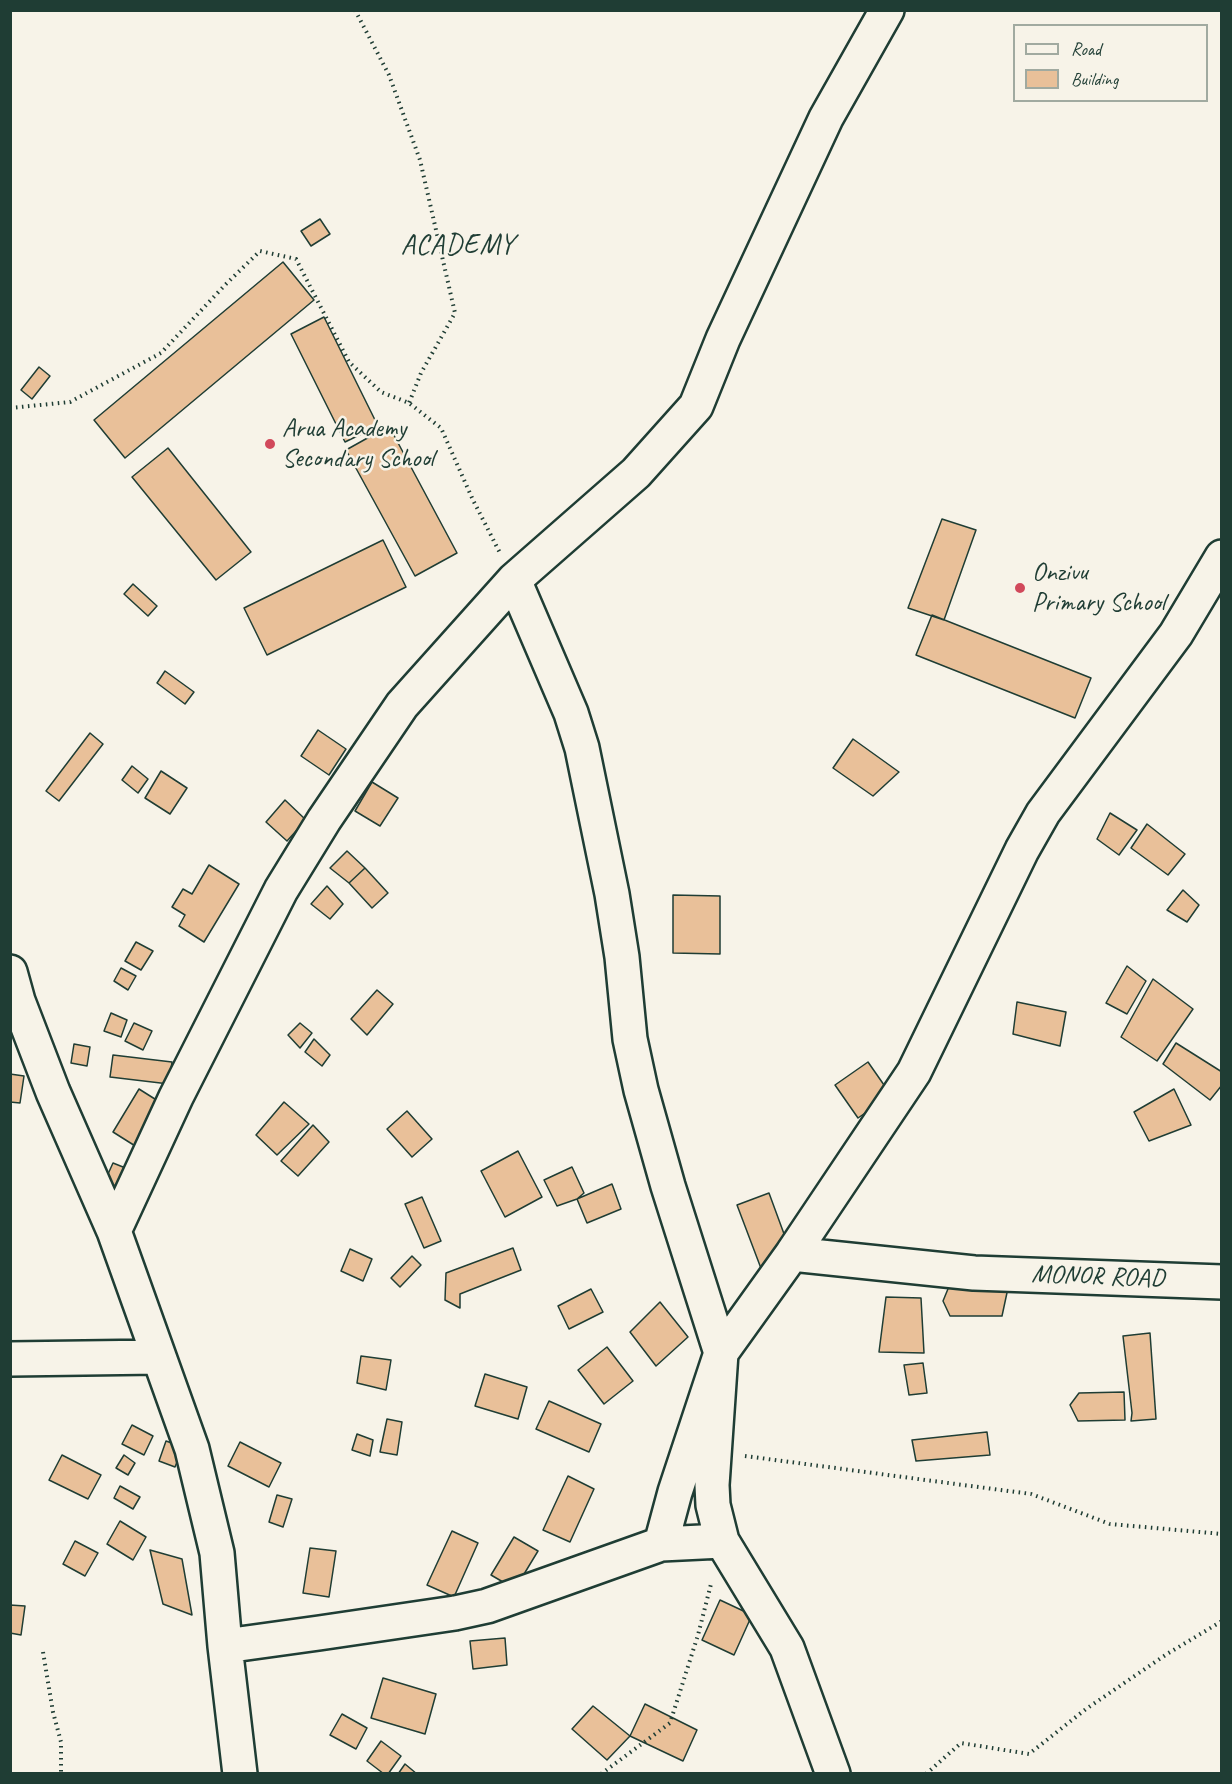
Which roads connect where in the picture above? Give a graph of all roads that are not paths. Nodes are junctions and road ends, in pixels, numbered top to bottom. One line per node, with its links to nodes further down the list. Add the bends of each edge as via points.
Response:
1 (887, 10): 3 (street, via 826,118 696,406 636,473)
2 (1221, 557): 6 (street, via 1176,634 1043,813 914,1072)
3 (514, 580): 5 (street, via 402,705 324,820 281,890 176,1097); 8 (street, via 582,748 612,894 630,1039 641,1090)
4 (10, 972): 5 (street, via 53,1092)
5 (114, 1231): 9 (street)
6 (792, 1254): 7 (street, MONOR ROAD, via 974,1273); 8 (street)
7 (1221, 1282)
8 (721, 1353): 11 (street, via 712,1485); 12 (street)
9 (158, 1357): 10 (street); 13 (street, via 192,1449 217,1553)
10 (10, 1359)
11 (722, 1541): 12 (street); 15 (street, via 787,1648)
12 (661, 1544): 13 (street, via 487,1606)
13 (225, 1646): 14 (street)
14 (240, 1773)
15 (832, 1773)

